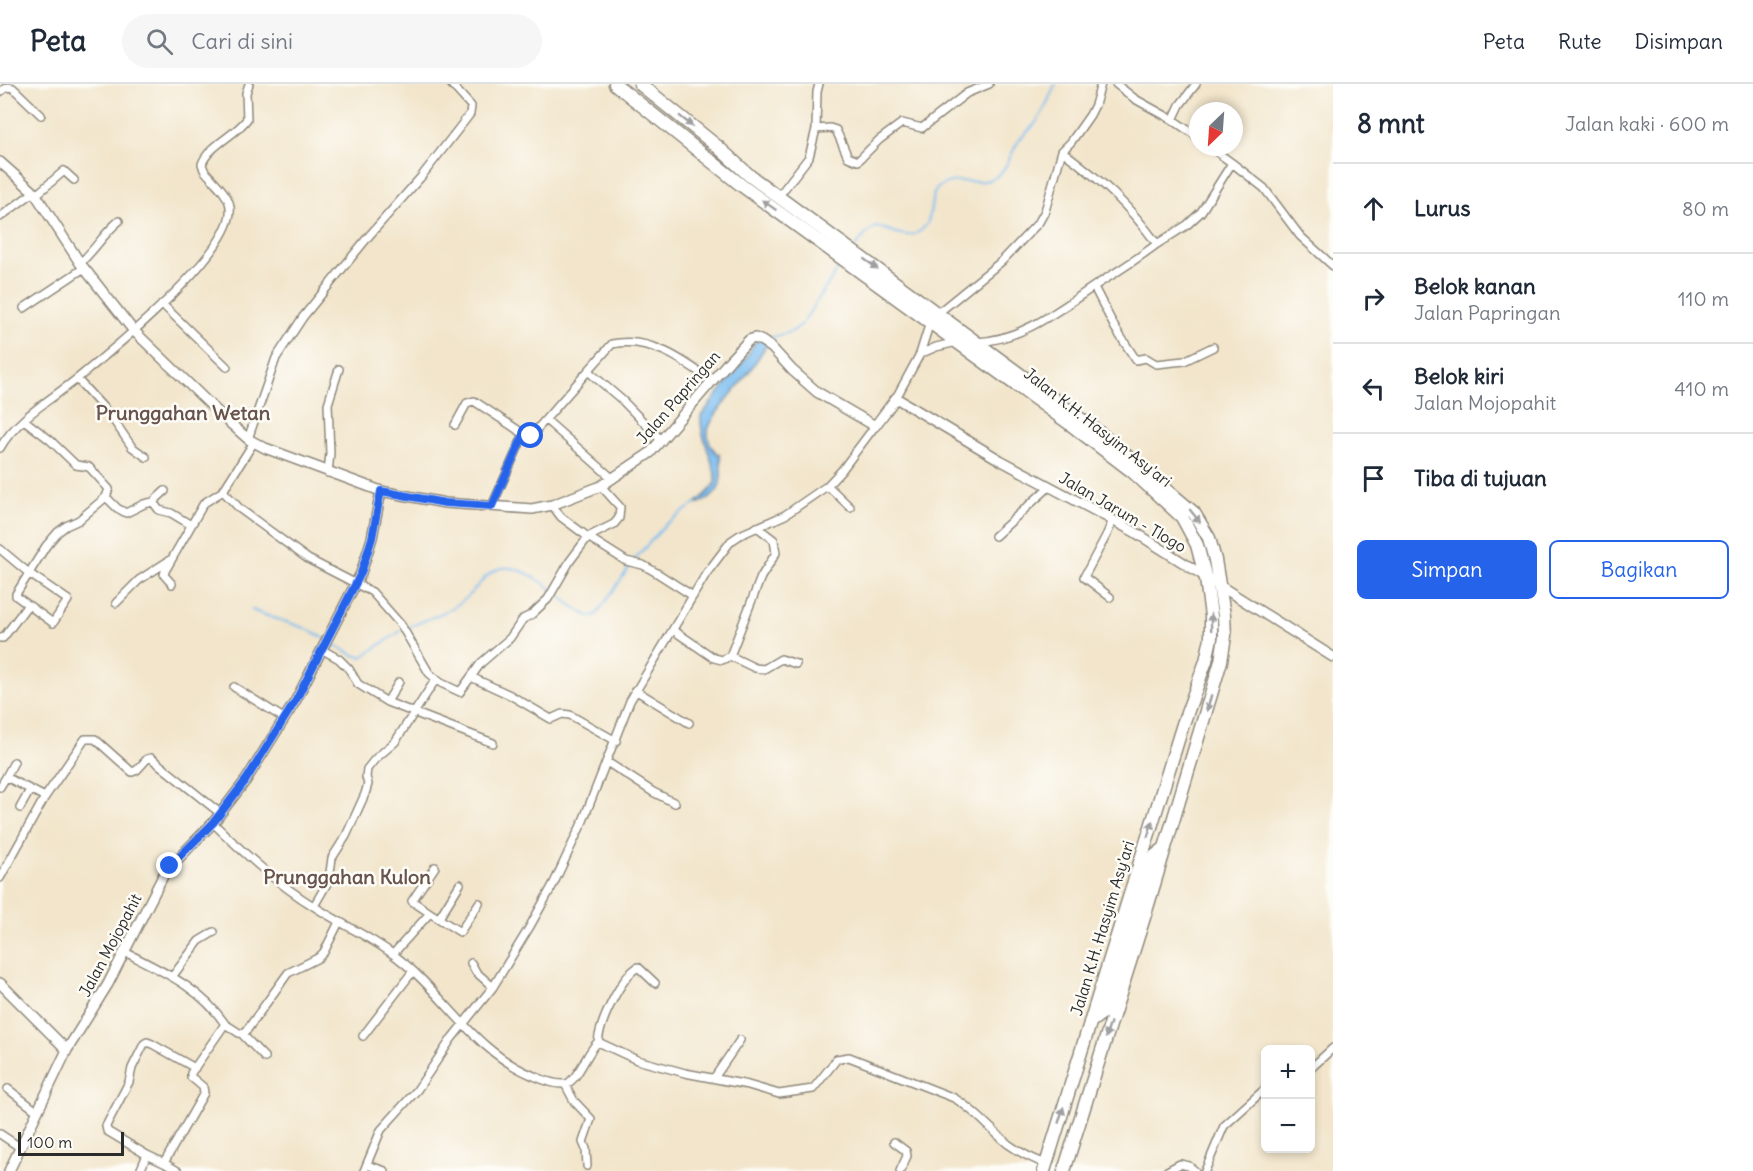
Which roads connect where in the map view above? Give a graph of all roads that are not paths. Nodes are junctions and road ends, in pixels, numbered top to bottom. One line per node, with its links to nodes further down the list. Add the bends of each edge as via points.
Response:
1 (249, 84): 29 (street, via 246,121 202,165 229,202 226,227 210,253)
2 (451, 84): 48 (street, via 471,106 470,114 303,317 276,357)
3 (640, 84): 21 (highway, Jalan K.H. Hasyim Asy'ari, one-way to 21)
4 (819, 84): 13 (street)
5 (989, 84): 13 (street, via 968,93 922,128 902,123 858,161 848,157 836,130)
6 (1101, 84): 15 (street, via 1090,115)
7 (1116, 84): 12 (street)
8 (1196, 84): 12 (street)
9 (620, 86): 24 (highway, Jalan K.H. Hasyim Asy'ari, one-way to 9, via 741,185)
10 (0, 92): 11 (street, via 14,88)
11 (41, 115)
12 (1173, 120): 14 (street)
13 (816, 129): 21 (street, via 809,157)
14 (1189, 131)
15 (1062, 150): 25 (street, via 1117,195); 31 (street, via 1039,222 1002,261)
16 (1222, 156): 18 (street)
17 (0, 162): 20 (street, Jalan Papringan)
18 (1232, 163): 25 (street, via 1201,212); 27 (street, via 1264,188 1300,236)
19 (74, 180): 20 (street, via 64,171)
20 (35, 194): 22 (street); 26 (street, Jalan Papringan)
21 (778, 197): 24 (highway, Jalan K.H. Hasyim Asy'ari)
22 (0, 217)
23 (119, 221): 26 (street)
24 (821, 234): 31 (highway, Jalan K.H. Hasyim Asy'ari)
25 (1157, 244): 28 (street)
26 (82, 266): 30 (street); 32 (street, Jalan Papringan)
27 (1333, 266)
28 (1094, 287): 34 (street, via 1018,333); 35 (street, via 1135,359 1146,358 1156,364 1184,361)
29 (162, 304): 32 (street); 37 (street)
30 (24, 308)
31 (933, 316): 33 (highway, Jalan K.H. Hasyim Asy'ari); 34 (highway, Jalan K.H. Hasyim Asy'ari); 36 (street)
32 (133, 330): 40 (street); 48 (street, Jalan Papringan)
33 (958, 342): 34 (street); 36 (street); 73 (highway, Jalan K.H. Hasyim Asy'ari, via 1168,502 1190,529)
34 (976, 342): 76 (highway, Jalan K.H. Hasyim Asy'ari, one-way to 76, via 1101,434 1194,513 1209,538)
35 (1213, 347)
36 (920, 354): 42 (street)
37 (227, 367)
38 (339, 369): 52 (street, via 328,404)
39 (588, 371): 41 (street, via 612,344 638,344 675,355); 44 (street); 49 (street)
40 (77, 379): 43 (street); 51 (street, via 110,415 132,447)
41 (712, 381): 46 (street, Jalan Papringan, via 752,338 762,340 817,392); 49 (street, Jalan Papringan)
42 (896, 398): 46 (street); 56 (street, Jalan Jarum - Tlogo)
43 (24, 420): 50 (street); 60 (street, via 76,465 88,467 109,489)
44 (546, 420): 47 (street, via 531,436); 53 (street)
45 (455, 425): 47 (street, via 467,403 474,401)
46 (874, 426): 55 (street)
47 (524, 434): 63 (street)
48 (251, 441): 52 (street, Jalan Papringan); 58 (street)
49 (662, 441): 53 (street, Jalan Papringan)
50 (0, 448)
51 (146, 457)
52 (328, 473): 59 (street, Jalan Papringan)
53 (613, 479): 54 (street, Jalan Papringan)
54 (601, 486): 62 (street, Jalan Papringan); 69 (street, via 620,507 621,514 614,524)
55 (828, 486): 64 (street); 67 (street, via 785,515)
56 (1048, 487): 65 (street, Jalan Jarum - Tlogo); 68 (street)
57 (165, 491): 61 (street)
58 (223, 491): 66 (street, via 204,503); 75 (street, via 308,559)
59 (381, 491): 63 (street, Jalan Papringan, via 445,503); 75 (street, Jalan Mojopahit, via 372,538)
60 (106, 497): 61 (street, via 125,513); 72 (street, via 58,532)
61 (153, 502): 66 (street, via 161,511)
62 (552, 505): 63 (street, Jalan Papringan, via 532,509); 69 (street)
63 (492, 506)
64 (850, 507)
65 (1113, 520): 73 (street, Jalan Jarum - Tlogo); 78 (street, via 1084,576)
66 (191, 525): 71 (street)
67 (758, 527): 77 (street, via 731,541); 84 (street, via 774,540 776,553 760,577)
68 (995, 536)
69 (588, 537): 77 (street); 87 (street, via 548,599 523,619 510,638 495,648)
70 (0, 549): 72 (street)
71 (172, 559): 74 (street, via 164,574); 79 (street, via 139,580)
72 (30, 574): 80 (street, via 16,594); 80 (street, via 68,600 53,623)
73 (1206, 579): 76 (street, Jalan Jarum - Tlogo); 117 (highway, Jalan K.H. Hasyim Asy'ari, one-way to 73, via 1206,661 1211,638)
74 (172, 584)
75 (356, 584): 83 (street, Jalan Mojopahit); 88 (street, via 380,600 401,625)
76 (1220, 587): 85 (street, Jalan Jarum - Tlogo); 108 (highway, Jalan K.H. Hasyim Asy'ari, one-way to 108, via 1224,648)
77 (693, 596): 81 (street)
78 (1110, 597)
79 (116, 603)
80 (27, 606): 82 (street)
81 (673, 630): 84 (street, via 707,654 722,660); 91 (street)
82 (0, 638)
83 (321, 649): 92 (street, via 344,663 358,684); 94 (street, Jalan Mojopahit)
84 (730, 656): 86 (street, via 754,668 768,668 781,659)
85 (1333, 657)
86 (796, 664)
87 (471, 677): 88 (street, via 460,692); 96 (street, via 543,715 570,715)
88 (436, 680): 93 (street)
89 (399, 682): 92 (street)
90 (234, 687): 94 (street)
91 (635, 690): 95 (street); 96 (street)
92 (387, 702): 93 (street)
93 (414, 713): 97 (street); 113 (street, via 395,742 367,769 365,794 331,860 329,880)
94 (285, 719): 106 (street, Jalan Mojopahit)
95 (684, 720)
96 (616, 741): 99 (street)
97 (493, 743)
98 (14, 762): 100 (street)
99 (607, 762): 104 (street); 127 (street, via 554,883)
100 (6, 777): 101 (street); 102 (street)
101 (0, 787)
102 (30, 790): 103 (street); 105 (street)
103 (45, 798): 106 (street, via 84,739 91,738 132,772 150,758); 110 (street)
104 (675, 803)
105 (20, 808)
106 (220, 813): 107 (street, Jalan Mojopahit)
107 (213, 823): 113 (street, via 262,868); 119 (street, Jalan Mojopahit, via 170,866)
108 (1165, 848): 117 (highway, via 1151,859 1125,938 1121,935); 121 (highway, Jalan K.H. Hasyim Asy'ari)
109 (435, 867): 114 (street, via 412,901)
110 (0, 878)
111 (460, 884): 115 (street)
112 (479, 903): 115 (street, via 460,932)
113 (314, 906): 116 (street)
114 (430, 913): 115 (street); 120 (street)
115 (439, 918)
116 (339, 922): 120 (street); 131 (street, via 324,952 288,973)
117 (1121, 922): 128 (highway, Jalan K.H. Hasyim Asy'ari)
118 (214, 932): 124 (street, via 199,940)
119 (125, 952): 124 (street); 136 (street, Jalan Mojopahit)
120 (393, 954): 123 (street)
121 (1131, 958): 128 (highway, via 1130,947 1126,946 1102,1013); 158 (highway, Jalan K.H. Hasyim Asy'ari, one-way to 158)
122 (471, 963): 127 (street)
123 (413, 971): 130 (street); 132 (street)
124 (172, 977): 129 (street, via 200,996)
125 (655, 983): 134 (street, via 638,967 630,971 605,1017)
126 (0, 984): 136 (street)
127 (493, 987): 130 (street)
128 (1090, 1022): 151 (highway, Jalan K.H. Hasyim Asy'ari, one-way to 128)
129 (225, 1024): 131 (street); 139 (street)
130 (462, 1025): 141 (street, via 506,1062 545,1081); 152 (street, via 417,1090 381,1130)
131 (242, 1034): 137 (street)
132 (363, 1036)
133 (740, 1040): 140 (street)
134 (598, 1042): 140 (street, via 637,1060); 141 (street, via 572,1081)
135 (1333, 1048): 138 (street)
136 (67, 1050): 144 (street, Jalan Mojopahit)
137 (265, 1058)
138 (1315, 1065)
139 (195, 1068): 148 (street, via 152,1044 144,1044 106,1129); 149 (street, via 191,1076 204,1093)
140 (714, 1078): 151 (street, via 779,1094 799,1093 813,1089 837,1059 849,1058 954,1098 970,1107 1007,1143)
141 (565, 1084): 150 (street, via 591,1119 584,1142)
142 (8, 1089): 144 (street)
143 (1261, 1093): 161 (street, via 1224,1126)
144 (38, 1113): 147 (street, Jalan Mojopahit)
145 (0, 1134): 147 (street)
146 (894, 1142): 157 (street, via 908,1156)
147 (21, 1148): 153 (street, Jalan Mojopahit)
148 (147, 1155): 149 (street); 154 (street)
149 (164, 1164): 155 (street)
150 (587, 1166)
151 (1045, 1167)
152 (365, 1168): 156 (street)
153 (11, 1171)
154 (140, 1171)
155 (178, 1171)
156 (385, 1171)
157 (900, 1171)
158 (1066, 1171)
159 (1167, 1171): 160 (street, via 1180,1164)
160 (1195, 1171)
161 (1205, 1171)

